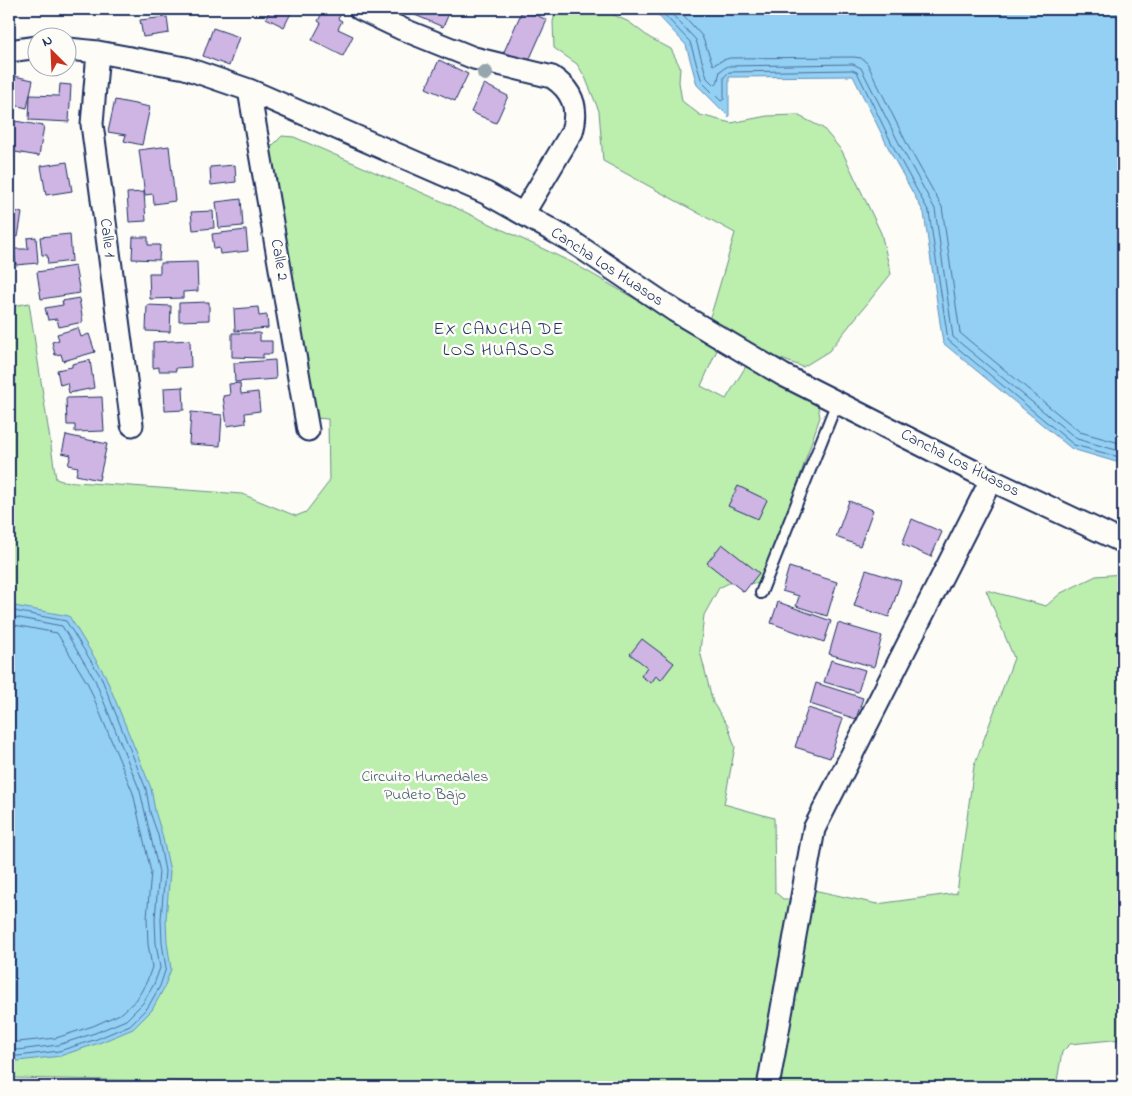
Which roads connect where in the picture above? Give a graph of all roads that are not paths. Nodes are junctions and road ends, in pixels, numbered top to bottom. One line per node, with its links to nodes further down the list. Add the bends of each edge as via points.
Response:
1 (360, 9): 7 (street, via 474,58 552,77 568,91 576,111 572,132)
2 (28, 49): 4 (street)
3 (78, 50): 5 (street, Cancha Los Huasos)
4 (9, 52)
5 (98, 52): 6 (street, Cancha Los Huasos, via 185,68); 9 (street, Calle 1, via 92,124)
6 (249, 90): 7 (street, Cancha Los Huasos, via 486,193); 10 (street, Calle 2)
7 (523, 214): 8 (street, Cancha Los Huasos, via 750,357)
8 (837, 402): 11 (street, Cancha Los Huasos); 13 (lane)
9 (132, 425)
10 (308, 430)
11 (991, 480): 12 (street, Cancha Los Huasos); 14 (street, via 814,829)
12 (1123, 542)
13 (761, 594)
14 (768, 1087)

